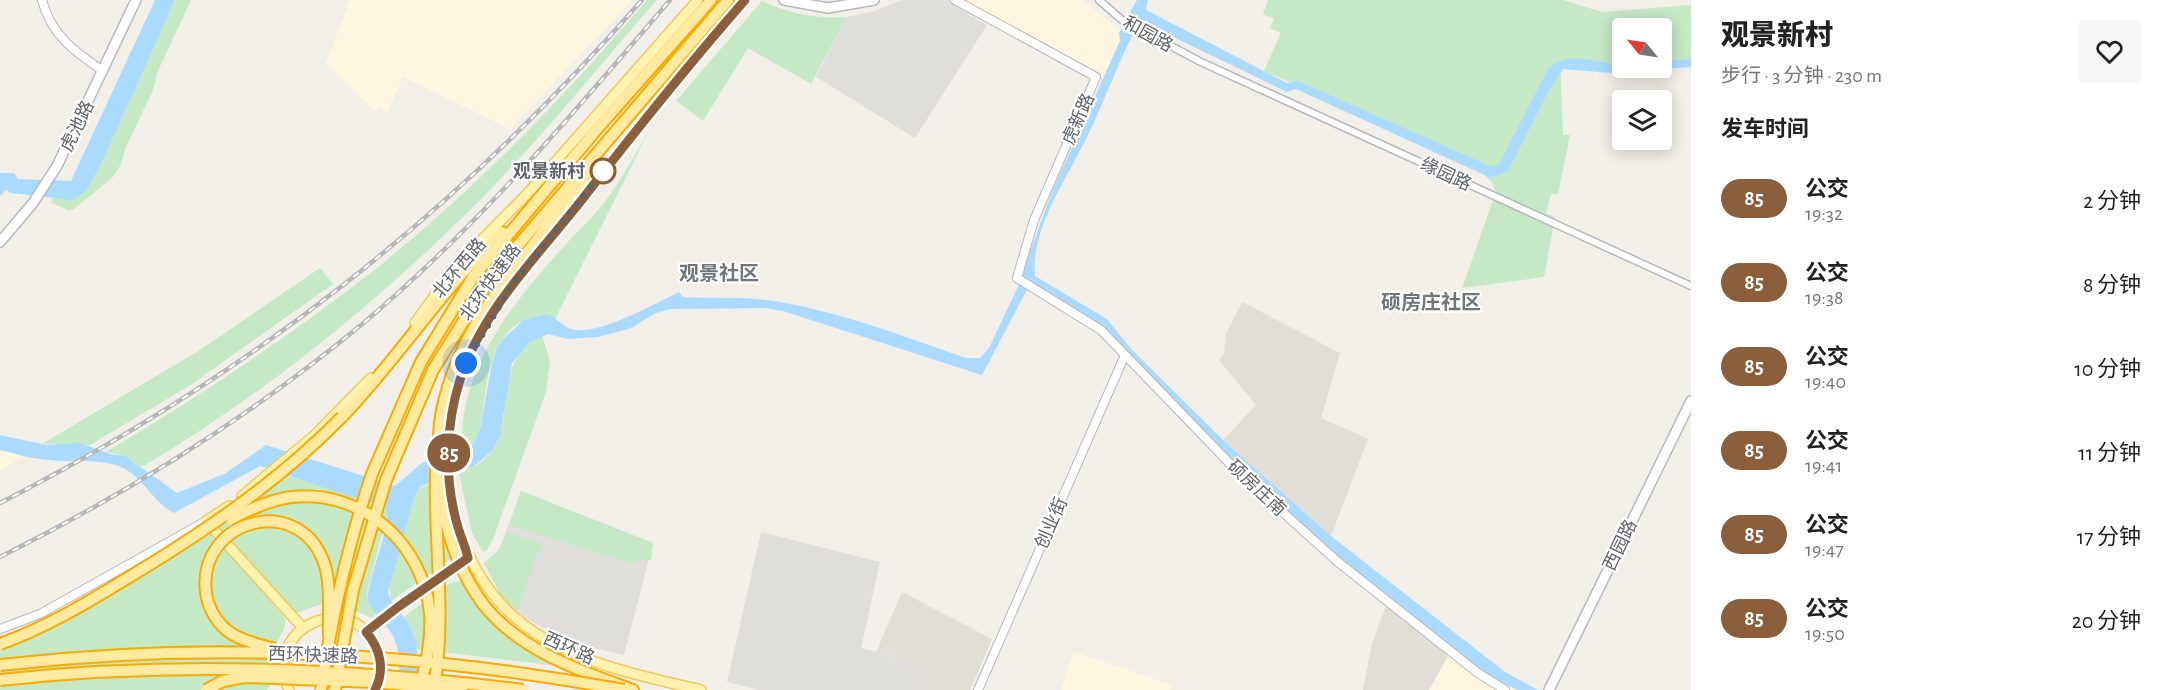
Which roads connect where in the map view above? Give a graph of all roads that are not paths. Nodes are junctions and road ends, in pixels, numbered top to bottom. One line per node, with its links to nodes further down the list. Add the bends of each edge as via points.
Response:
1 (42, 0): 12 (street, via 46,16 58,35 76,53)
2 (136, 0): 12 (main road, 虎池路)
3 (698, 0): 21 (main road, 北环西路, via 529,192 458,266 368,381 271,473)
4 (711, 0): 14 (highway, 北环快速路)
5 (728, 0): 13 (highway, 北环快速路)
6 (745, 0): 23 (main road, via 624,142 500,304 474,346 459,381 449,451 449,484)
7 (784, 0): 8 (main road, via 828,8)
8 (874, 0)
9 (956, 0): 16 (street, 虎新路, via 1096,76 1034,220)
10 (1099, 0): 11 (street, 和园路, via 1138,30)
11 (1201, 62): 17 (street, 缘园路)
12 (104, 71): 15 (main road, 虎池路, bridge, via 57,166)
13 (612, 137): 20 (highway, bridge, via 568,201 504,280 468,337 449,377); 36 (highway, 北环快速路, bridge, via 519,242 471,305 424,389 386,480 353,590)
14 (541, 195): 22 (highway, bridge, via 463,269 390,365 342,417 265,488); 27 (highway, 北环快速路, bridge, via 473,277 410,384 372,474 350,543)
15 (0, 242)
16 (1019, 279): 18 (street, 硕房庄南, via 1101,330)
17 (1691, 286)
18 (1125, 356): 45 (street, 创业街); 46 (street, 硕房庄南, via 1238,472 1338,562)
19 (1691, 401): 47 (main road, 西园路)
20 (438, 442): 39 (highway, bridge, via 434,490 440,635); 43 (highway, bridge, via 449,533 464,573 487,609 536,649)
21 (206, 521): 24 (main road); 25 (street, via 50,609)
22 (199, 536): 28 (highway, bridge, via 60,618); 38 (highway, bridge, via 263,504 291,497 339,500 376,518 402,542 424,583 430,632)
23 (468, 558): 26 (main road); 33 (main road, 西环路, via 499,602 536,634 585,657)
24 (303, 628): 26 (main road, via 322,619 336,618 350,621); 32 (main road, via 285,654)
25 (0, 629)
26 (366, 632): 37 (main road, via 380,657)
27 (329, 637): 29 (highway, bridge, via 327,574 316,547 302,532 285,523 263,521 246,525 227,536 213,553 205,579 207,600 216,618 230,632); 35 (highway, 北环快速路, bridge)
28 (0, 644)
29 (287, 653): 30 (highway, 西环快速路, bridge, via 120,656); 42 (highway, 西环快速路, bridge, via 457,664)
30 (0, 665)
31 (0, 680): 41 (highway, 西环快速路, bridge, via 109,671 223,669 384,676)
32 (285, 688)
33 (683, 688): 44 (main road, 西环路)
34 (206, 690): 40 (highway, bridge, via 223,681 245,677)
35 (321, 690)
36 (334, 690)
37 (376, 690)
38 (419, 690)
39 (433, 690)
40 (462, 690)
41 (523, 690)
42 (624, 690)
43 (633, 690)
44 (701, 690)
45 (978, 690)
46 (1505, 690)
47 (1550, 690)

